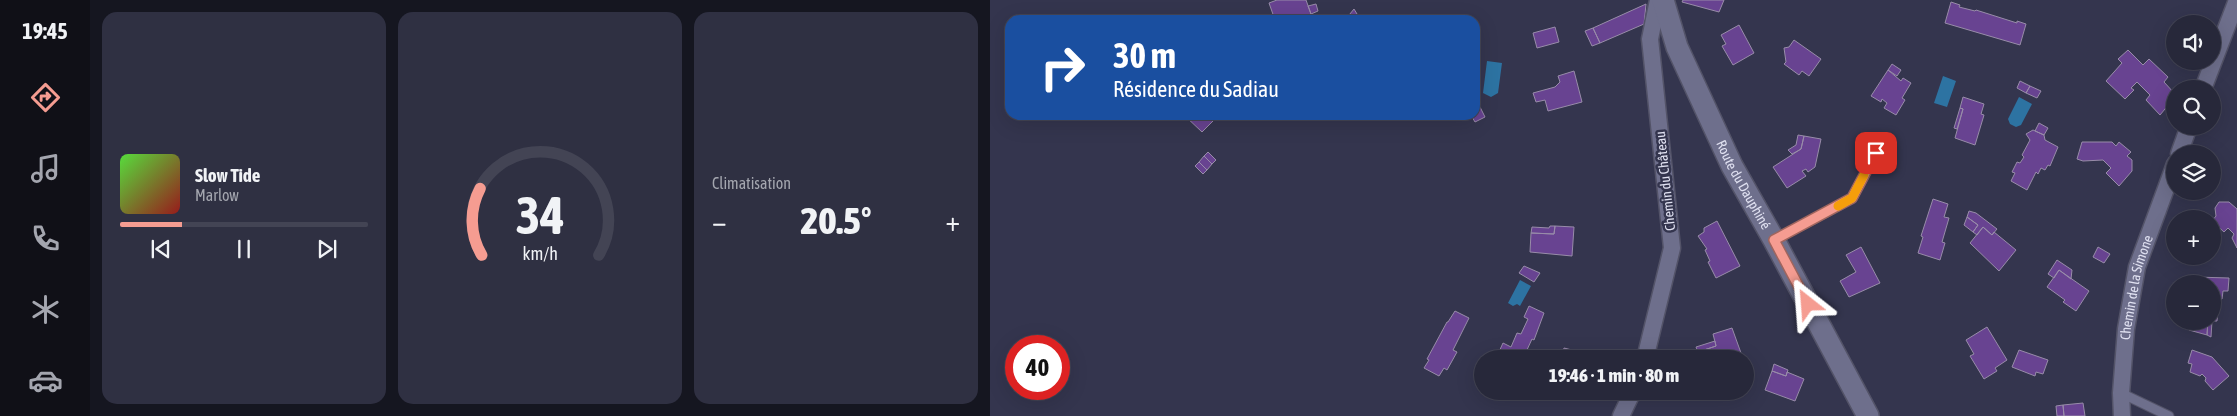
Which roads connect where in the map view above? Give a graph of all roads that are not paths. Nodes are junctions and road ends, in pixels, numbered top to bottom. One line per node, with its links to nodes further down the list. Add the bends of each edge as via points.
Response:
1 (1658, 0): 8 (street, Chemin du Château, via 1650,39 1672,248)
2 (1663, 0): 7 (street, Route du Dauphiné, via 1677,47 1724,149)
3 (2237, 0): 4 (street)
4 (2206, 80)
5 (1876, 153): 7 (lane, via 1852,198)
6 (2166, 188): 9 (street, Chemin de la Simone, via 2137,267 2126,329)
7 (1774, 240): 12 (street, Route du Dauphiné)
8 (1647, 350)
9 (2121, 393): 13 (street, Chemin de la Simone); 14 (lane)
10 (1629, 400): 11 (street)
11 (1621, 416)
12 (1868, 416)
13 (2122, 416)
14 (2169, 416)

